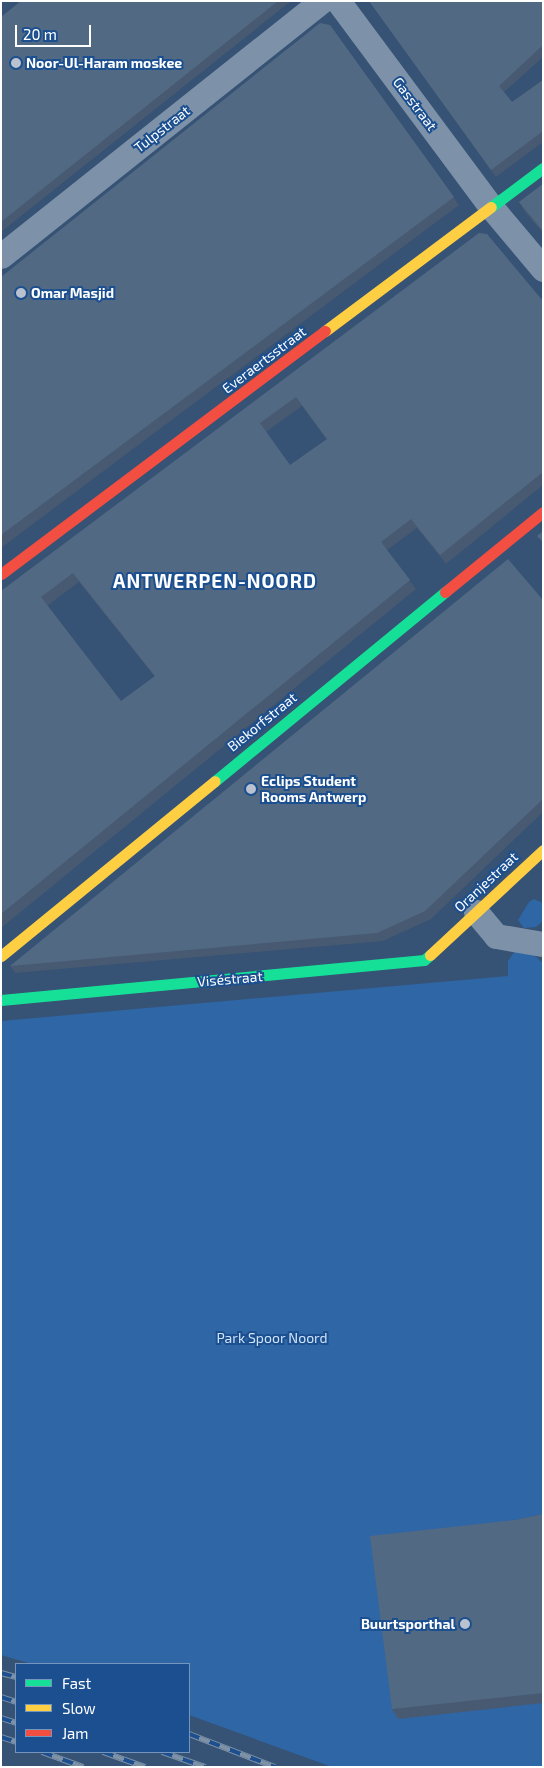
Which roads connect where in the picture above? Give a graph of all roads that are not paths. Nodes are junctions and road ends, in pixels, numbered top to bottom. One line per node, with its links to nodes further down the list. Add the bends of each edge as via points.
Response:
1 (322, 1): 5 (street, Tulpstraat)
2 (338, 1): 4 (street, Gasstraat)
3 (543, 168): 4 (street, Everaertsstraat)
4 (491, 207): 6 (street, Gasstraat); 8 (street, Everaertsstraat)
5 (1, 256)
6 (543, 269)
7 (543, 512): 13 (street, Biekorfstraat)
8 (1, 574)
9 (543, 850): 10 (street, Oranjestraat)
10 (476, 912): 11 (street, Oranjestraat); 12 (street, via 496,936)
11 (449, 937): 14 (street, Viséstraat, via 424,960)
12 (543, 944)
13 (1, 956)
14 (1, 1000)

